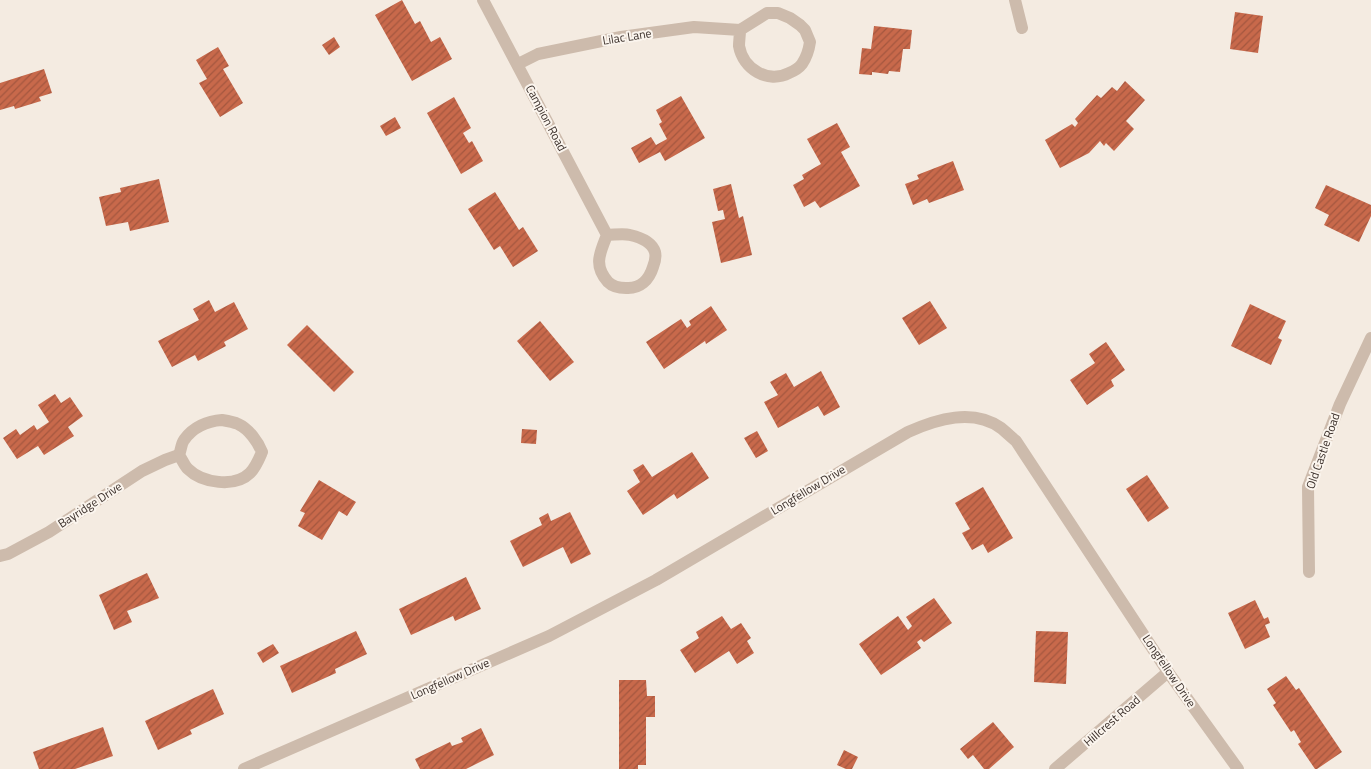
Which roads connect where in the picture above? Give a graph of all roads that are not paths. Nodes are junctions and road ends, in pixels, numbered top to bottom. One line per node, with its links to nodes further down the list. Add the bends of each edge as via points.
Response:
1 (483, 0): 5 (street, Campion Road)
2 (1015, 0): 3 (street)
3 (1022, 28)
4 (740, 30): 4 (street, via 767,13 778,13 800,25 810,42 801,65 795,70 786,75 764,76 746,64 740,46); 5 (street, Lilac Lane, via 694,27 621,37 538,54)
5 (518, 64): 6 (street, Campion Road)
6 (607, 236): 6 (street, via 598,258 605,278 614,286 630,289 646,282 654,262 651,246 629,235)
7 (1371, 338): 10 (street, Old Castle Road, via 1340,404 1308,487)
8 (179, 455): 8 (street, via 183,441 195,429 206,422 222,420 242,426 259,443 262,452 249,474 222,483 203,479 187,468); 9 (street, Bayridge Drive, via 142,471 49,532)
9 (0, 556)
10 (1309, 572)
11 (1168, 672): 12 (street, Longfellow Drive, via 1016,441 990,422 958,416 908,432 656,580 549,636); 13 (street, Hillcrest Road); 14 (street, Longfellow Drive)
12 (244, 769)
13 (1055, 769)
14 (1238, 769)

